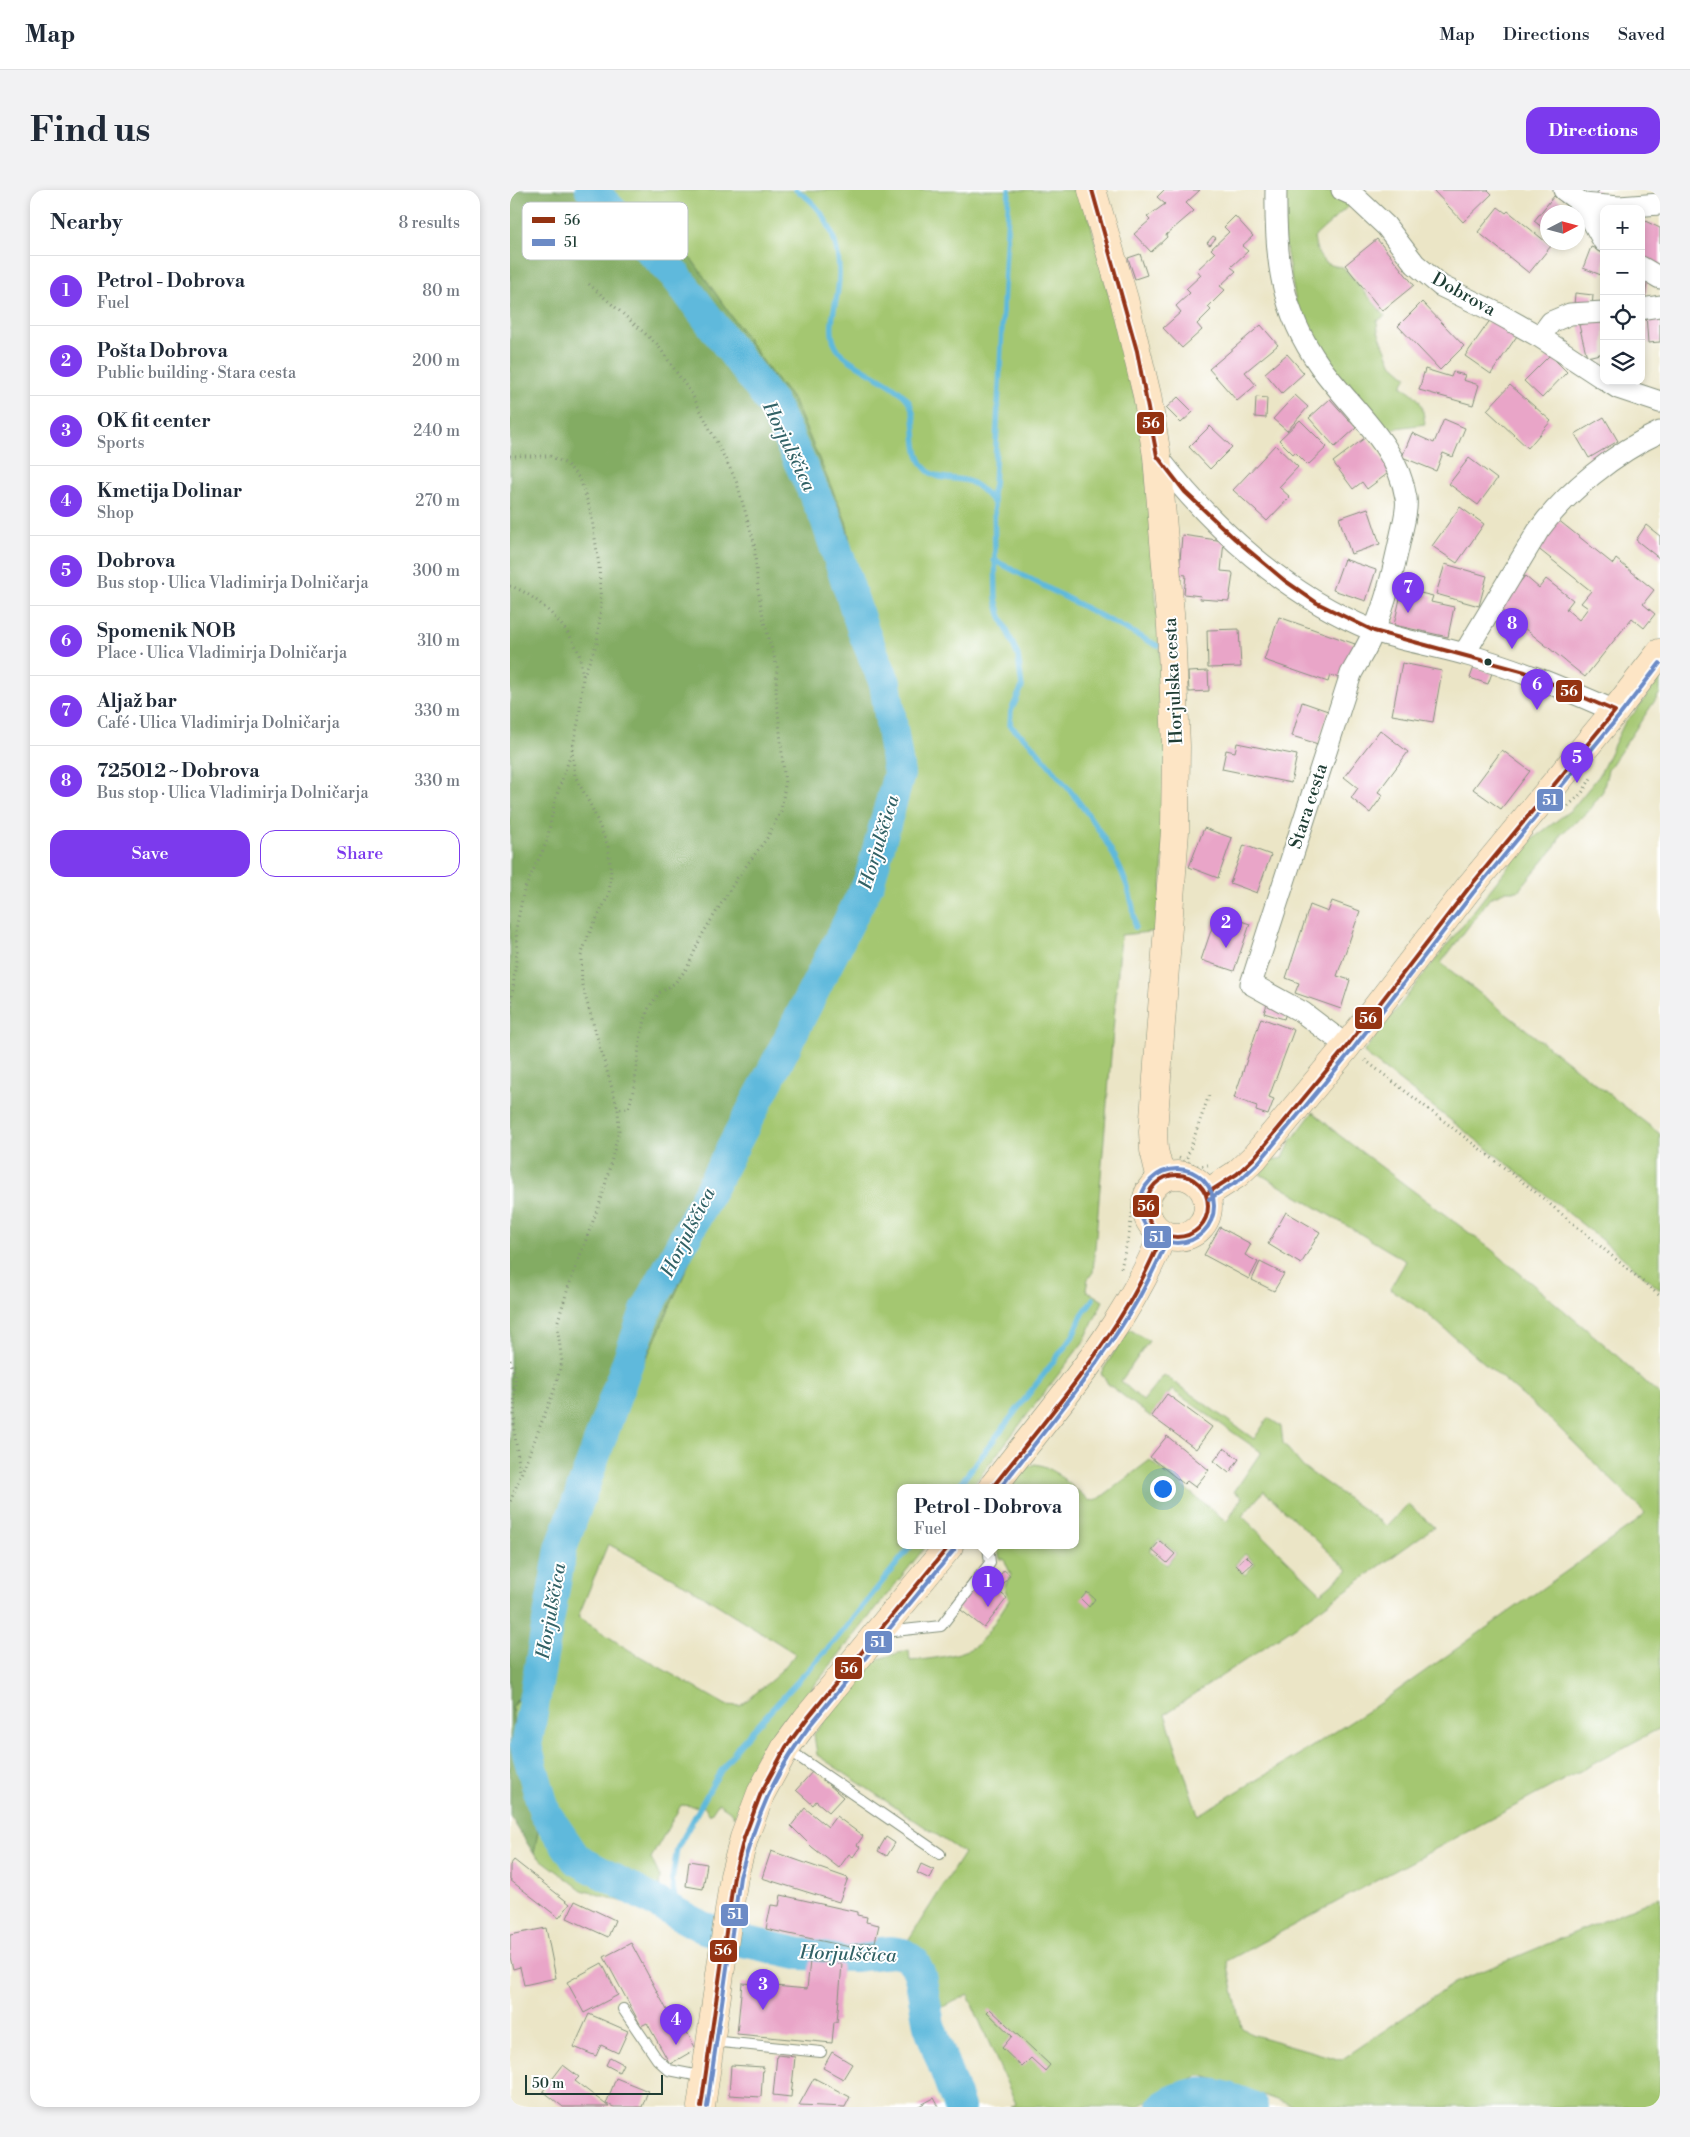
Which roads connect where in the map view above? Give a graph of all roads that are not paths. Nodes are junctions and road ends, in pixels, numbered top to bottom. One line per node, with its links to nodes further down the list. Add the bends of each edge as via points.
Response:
1 (1092, 190): 18 (street, Horjulska cesta, via 1137,351)
2 (1276, 190): 19 (street, Stara cesta, via 1276,242 1283,286 1296,329 1320,366 1378,437 1396,466 1407,499 1392,578)
3 (1342, 190): 13 (street, Dobrova, via 1353,195 1386,226 1415,264 1441,286 1497,312)
4 (1565, 190): 5 (street)
5 (1583, 204): 6 (street, via 1619,207); 7 (street)
6 (1660, 204)
7 (1600, 235)
8 (1645, 269): 9 (street)
9 (1660, 278)
10 (1660, 306): 11 (street)
11 (1645, 308)
12 (1600, 312): 13 (street, via 1570,314 1551,322)
13 (1540, 337): 14 (street, Dobrova)
14 (1600, 376)
15 (1613, 385): 16 (street)
16 (1660, 402)
17 (1660, 432): 21 (street, via 1589,479 1551,513)
18 (1157, 456): 19 (street, via 1185,492 1234,539 1284,580 1317,603); 24 (street, Horjulska cesta, via 1171,626 1176,746 1175,831 1152,1132 1154,1150)
19 (1374, 631): 21 (street); 23 (street, Stara cesta, via 1352,674 1251,984 1302,1012)
20 (1660, 653): 22 (street)
21 (1464, 654): 22 (street, via 1525,672)
22 (1615, 710): 23 (street, via 1468,889)
23 (1347, 1046): 25 (street, via 1254,1158 1237,1174)
24 (1171, 1177): 25 (street, via 1192,1178); 26 (street, via 1152,1186 1147,1196 1148,1218)
25 (1206, 1194): 26 (street, via 1207,1215 1194,1232 1173,1237)
26 (1163, 1234): 27 (street, via 1122,1317)
27 (995, 1484)
28 (947, 1549): 30 (street)
29 (988, 1549): 30 (lane, via 990,1563 941,1626)
30 (877, 1633): 31 (street)
31 (786, 1748): 32 (lane); 34 (street, via 761,1793 734,1876)
32 (940, 1854)
33 (623, 2009): 36 (lane, via 657,2059 669,2070)
34 (711, 2041): 35 (lane); 36 (street)
35 (821, 2052)
36 (706, 2077): 37 (street)
37 (701, 2107)

